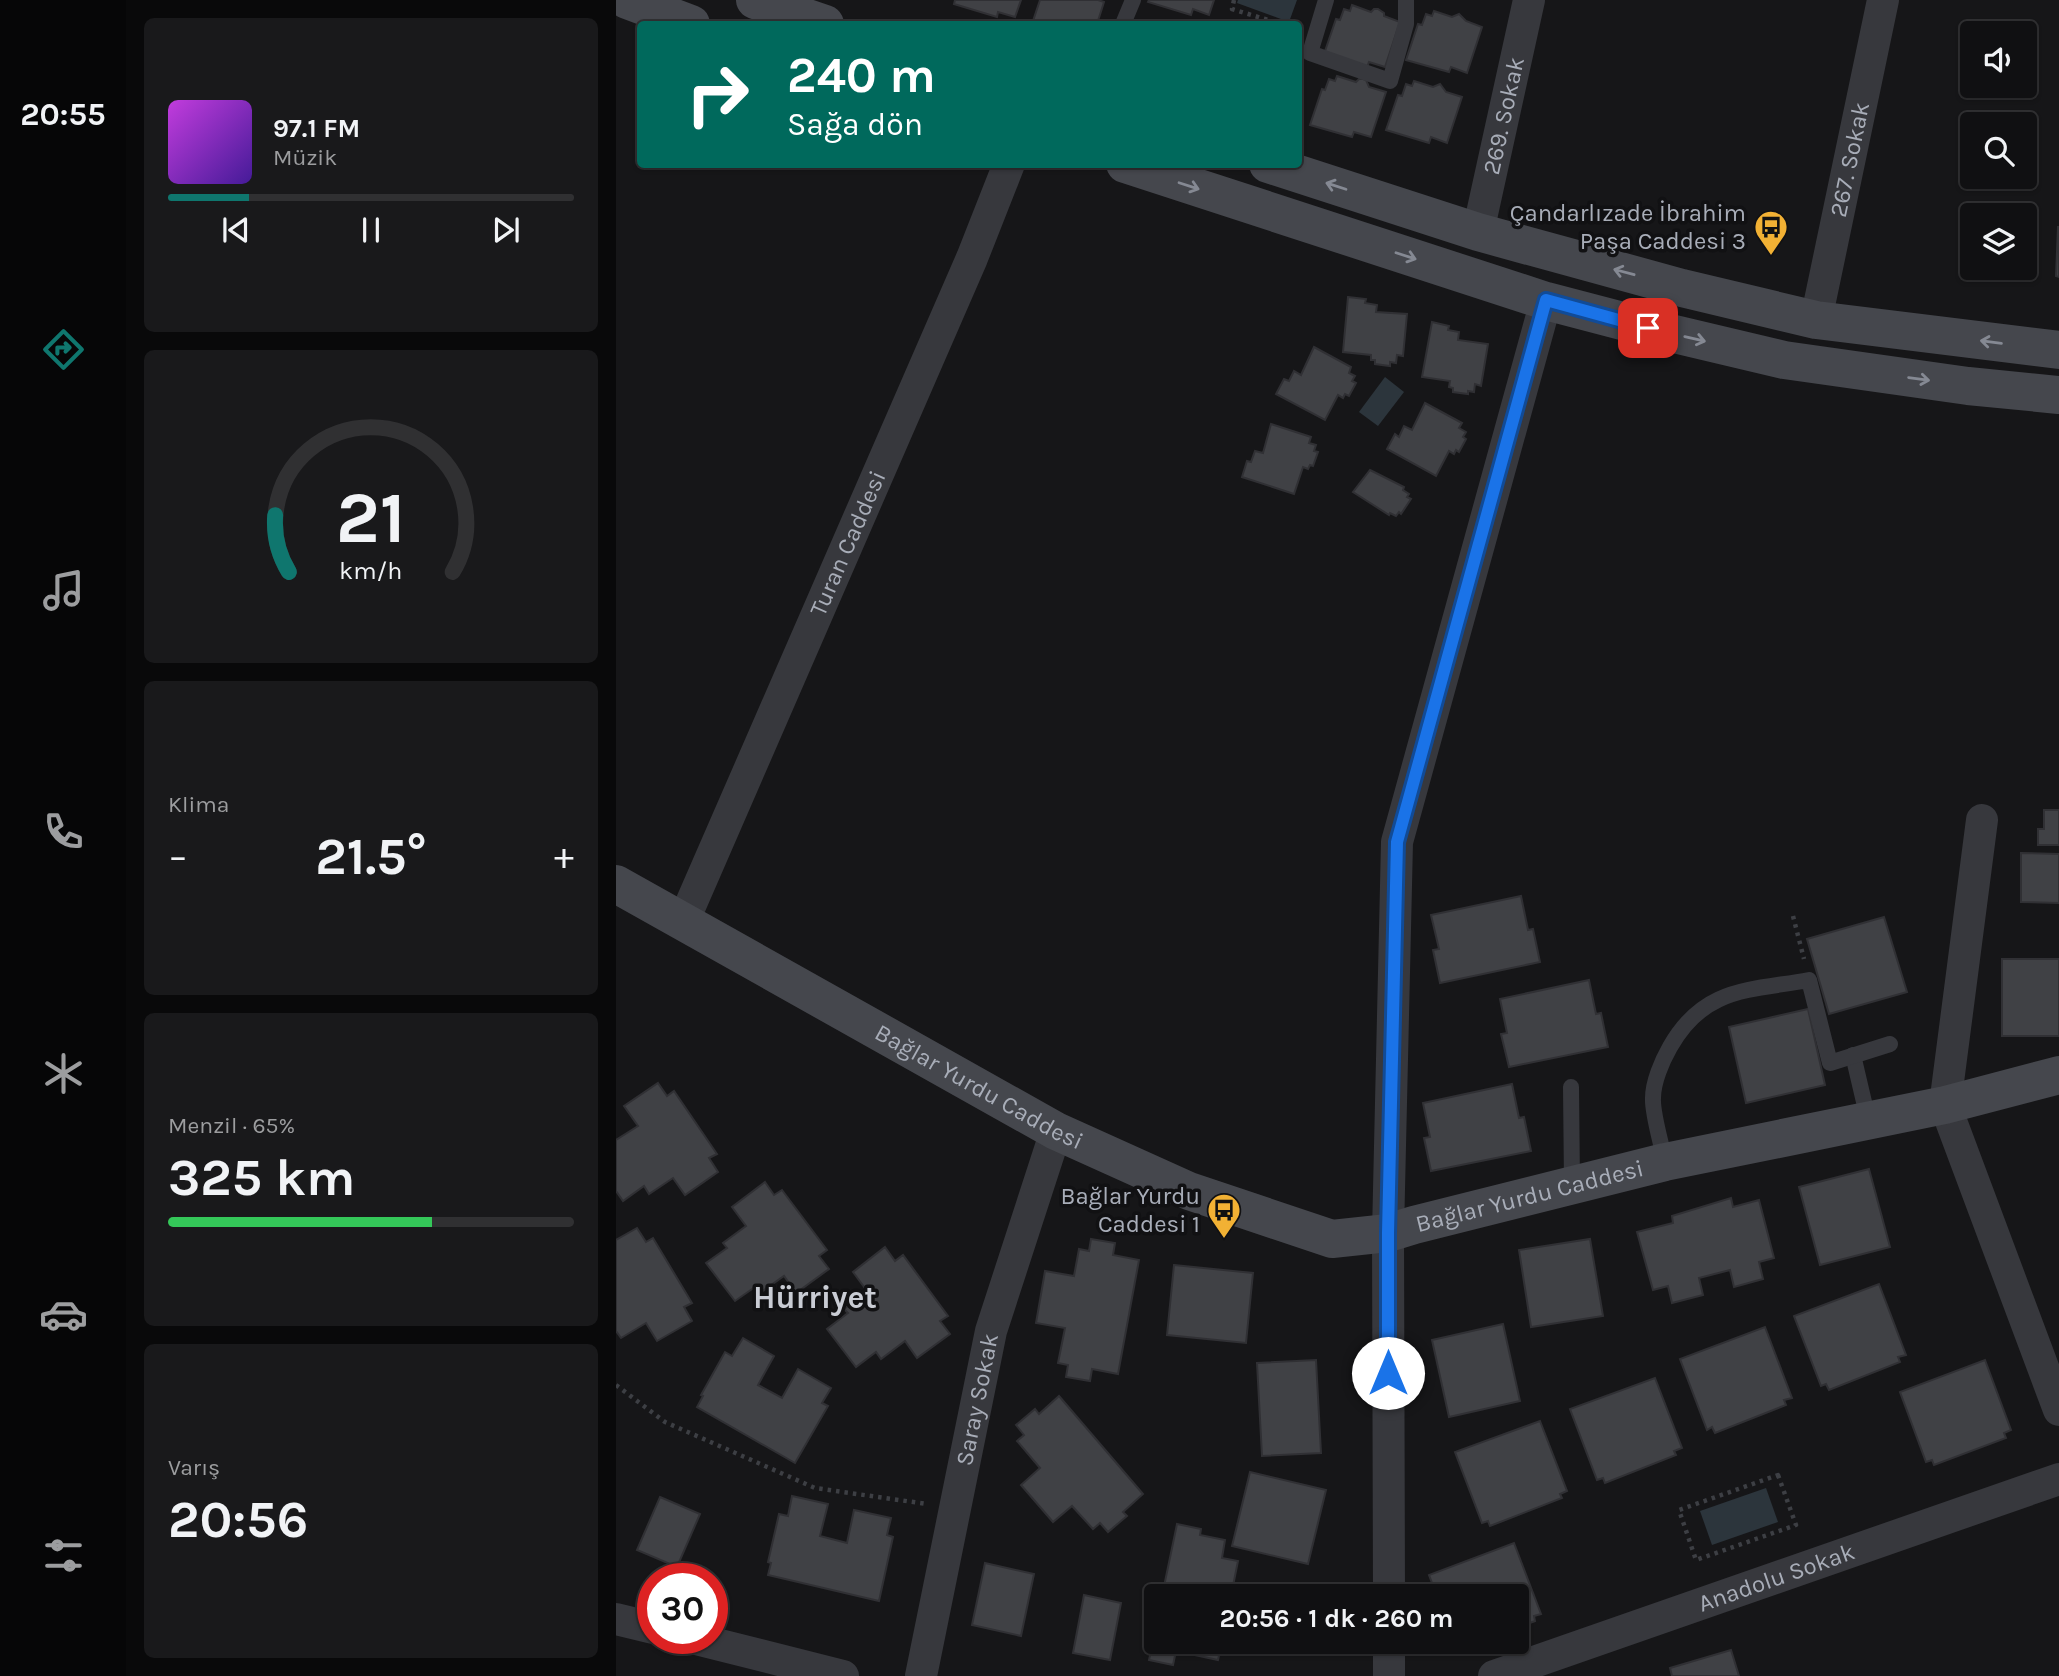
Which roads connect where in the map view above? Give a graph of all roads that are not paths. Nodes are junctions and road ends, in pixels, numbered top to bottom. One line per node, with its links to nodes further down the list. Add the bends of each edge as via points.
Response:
1 (627, 0): 9 (main road)
2 (755, 0): 8 (main road)
3 (1133, 0): 10 (lane)
4 (1326, 0): 5 (lane, via 1310,53 1390,80 1406,24)
5 (1406, 0)
6 (1529, 0): 14 (street, 269. Sokak)
7 (1883, 0): 16 (street, 267. Sokak)
8 (815, 15)
9 (683, 21)
10 (1124, 21)
11 (1007, 168): 21 (street, Turan Caddesi)
12 (1137, 168): 15 (main road, one-way to 15)
13 (1280, 168): 14 (main road, one-way to 13)
14 (1478, 232): 16 (main road, one-way to 14)
15 (1546, 300): 18 (main road, one-way to 18, via 1784,360); 31 (street, via 1397,842)
16 (1816, 320): 17 (main road, one-way to 16)
17 (2059, 350)
18 (2059, 395)
19 (1982, 820): 26 (street)
20 (616, 884): 21 (main road, Bağlar Yurdu Caddesi)
21 (683, 922): 28 (main road, Bağlar Yurdu Caddesi)
22 (1890, 1044): 23 (lane)
23 (1853, 1055): 27 (lane); 29 (lane, via 1830,1063 1809,980 1730,994 1702,1007 1680,1030 1663,1060 1653,1098)
24 (2059, 1075): 26 (main road, Bağlar Yurdu Caddesi)
25 (1571, 1087): 30 (lane)
26 (1945, 1105): 27 (main road, Bağlar Yurdu Caddesi); 32 (street)
27 (1868, 1119): 29 (main road, Bağlar Yurdu Caddesi)
28 (1056, 1131): 31 (main road, Bağlar Yurdu Caddesi, via 1189,1191 1332,1239); 40 (street, Saray Sokak, via 991,1331)
29 (1665, 1162): 30 (main road, Bağlar Yurdu Caddesi)
30 (1572, 1184): 31 (main road, Bağlar Yurdu Caddesi)
31 (1388, 1233): 34 (street)
32 (2059, 1410)
33 (2059, 1479): 42 (street, Anadolu Sokak)
34 (1389, 1584)
35 (616, 1619): 36 (street)
36 (637, 1624)
37 (728, 1647): 39 (street)
38 (1389, 1654): 41 (street)
39 (843, 1676)
40 (921, 1676)
41 (1389, 1676)
42 (1494, 1676)

